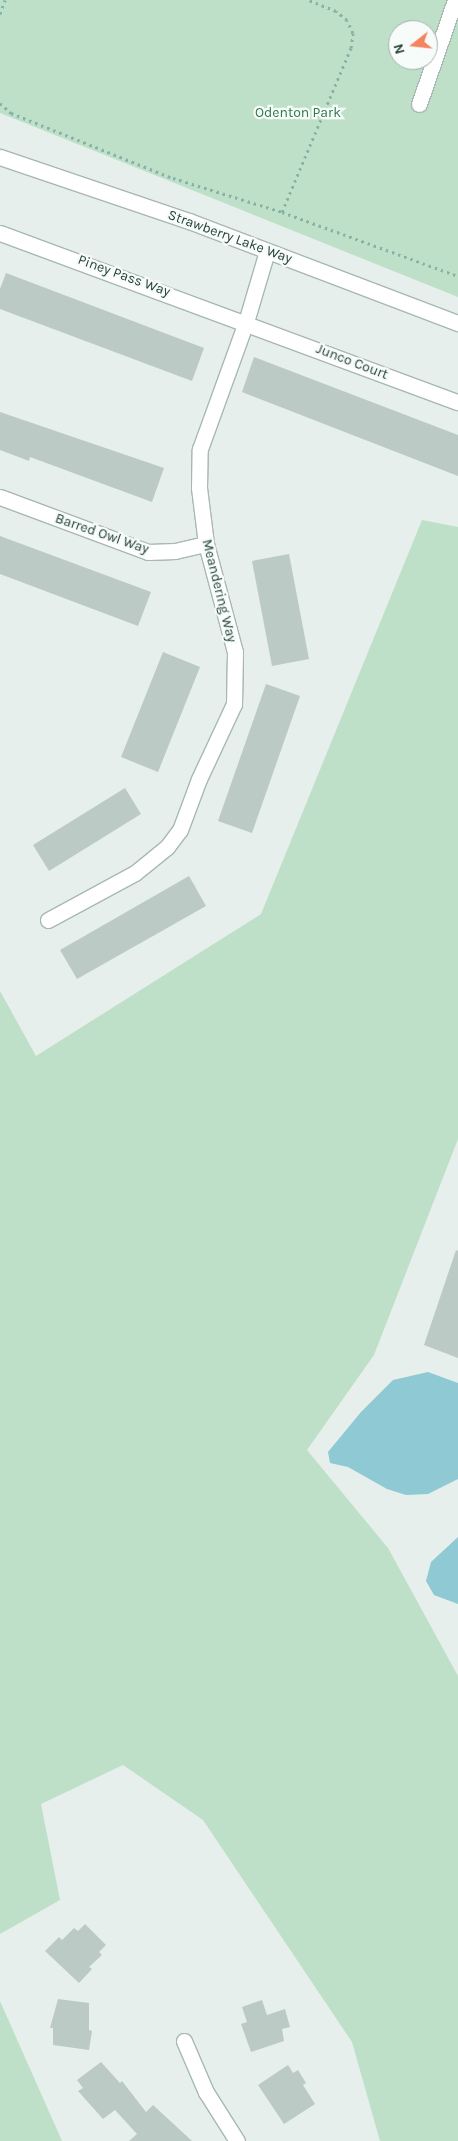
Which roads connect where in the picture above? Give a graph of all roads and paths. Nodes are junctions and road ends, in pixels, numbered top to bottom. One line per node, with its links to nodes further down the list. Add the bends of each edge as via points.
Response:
1 (5, 0): 4 (path)
2 (309, 0): 8 (path, via 347,20 353,33 351,48)
3 (456, 0): 6 (street)
4 (0, 14)
5 (0, 103): 8 (path, via 11,113 165,174)
6 (419, 104)
7 (0, 156): 10 (street, Strawberry Lake Way)
8 (282, 212): 11 (path)
9 (0, 233): 12 (street, Piney Pass Way)
10 (267, 251): 12 (street, Meandering Way); 13 (street, Strawberry Lake Way)
11 (458, 276)
12 (246, 322): 14 (street, Junco Court); 16 (street, Meandering Way, via 200,449 198,488)
13 (458, 323)
14 (458, 402)
15 (0, 497): 16 (street, Barred Owl Way, via 148,552 175,551)
16 (206, 544): 17 (street, Meandering Way, via 235,652 234,704 199,779 180,830 167,847 135,873)
17 (48, 920)
18 (184, 2041): 19 (street, via 206,2092)
19 (237, 2141)

